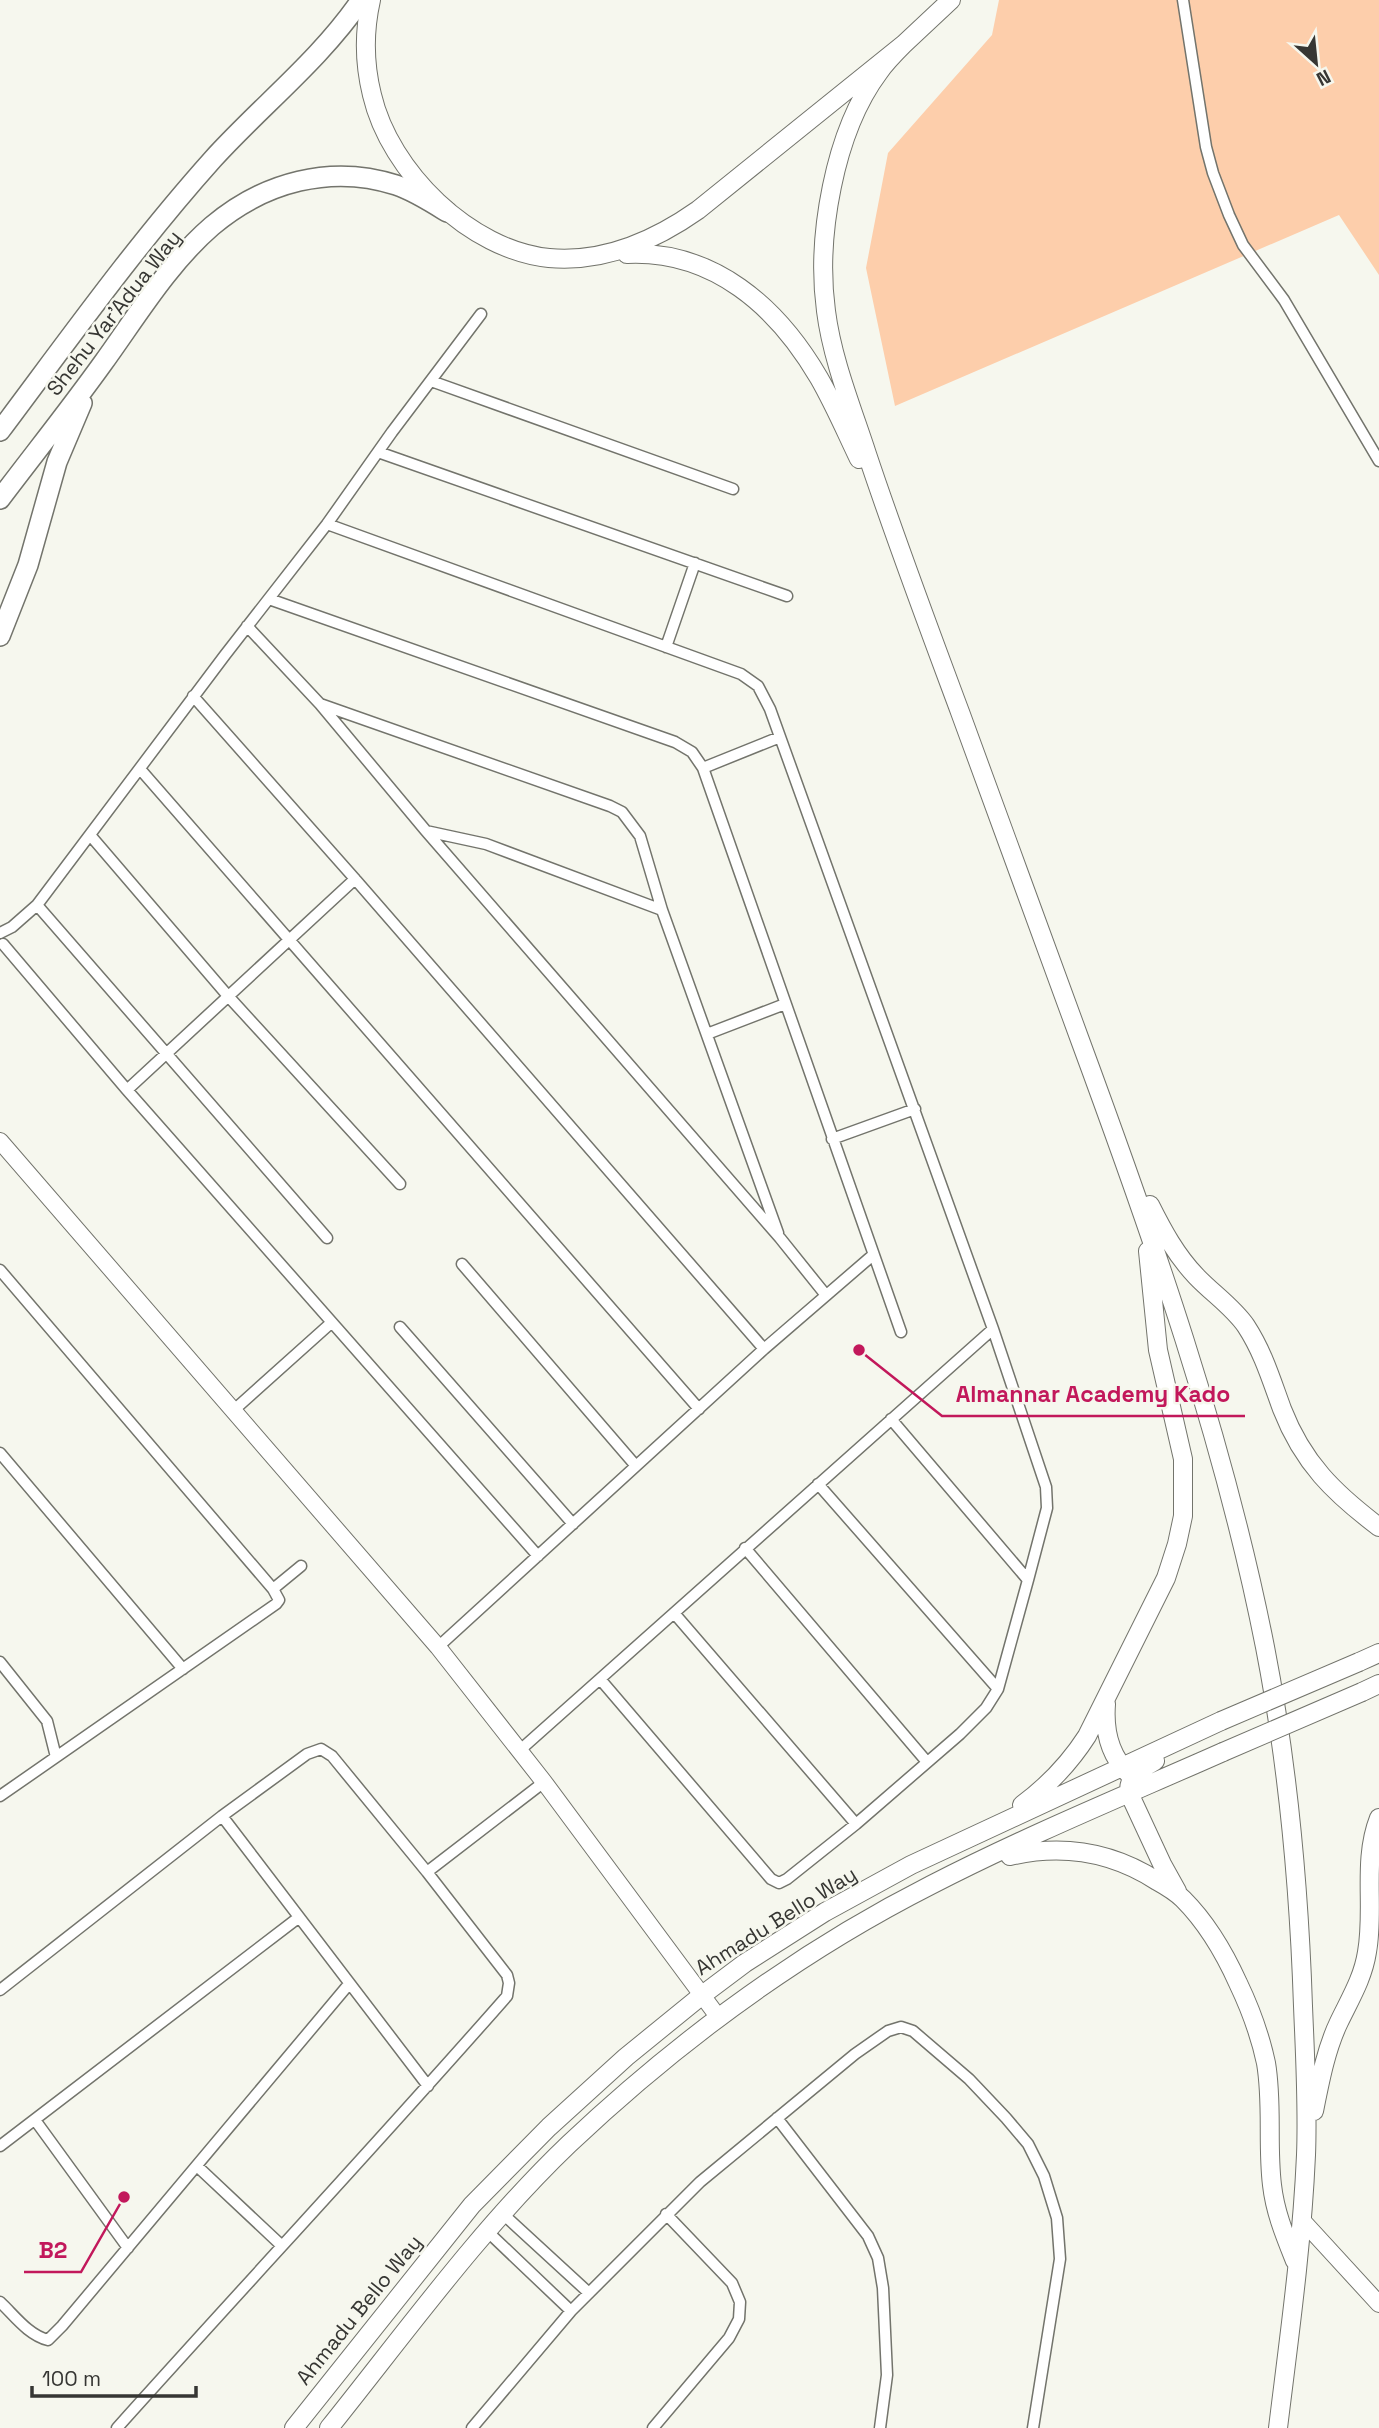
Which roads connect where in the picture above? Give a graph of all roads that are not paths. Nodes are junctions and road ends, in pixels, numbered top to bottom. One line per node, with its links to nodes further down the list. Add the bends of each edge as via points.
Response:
1 (361, 0): 10 (highway, Shehu Yar'Adua Way, via 324,46 169,210)
2 (371, 0): 6 (main road, via 367,69 380,121 411,171)
3 (951, 0): 5 (main road)
4 (1183, 0): 15 (street, via 1206,147 1229,215 1243,245 1284,300)
5 (904, 44): 7 (main road, via 698,211 657,237); 18 (main road, via 878,73 849,132 827,208 823,260 826,314)
6 (447, 212): 7 (main road, via 498,244 524,254 551,258); 9 (highway, Shehu Yar'Adua Way, via 397,186 347,176 292,181 265,192 239,205 188,250)
7 (606, 254): 18 (main road, via 684,259 719,274 755,301 778,323 819,378)
8 (481, 314): 11 (street)
9 (101, 366): 17 (highway, Shehu Yar'Adua Way); 24 (highway, via 57,462 29,565)
10 (47, 368): 12 (highway); 13 (highway, Shehu Yar'Adua Way)
11 (431, 381): 14 (street); 16 (street)
12 (0, 406)
13 (0, 431)
14 (378, 452): 19 (street); 20 (street)
15 (1379, 461)
16 (733, 489)
17 (0, 499)
18 (889, 521): 44 (main road)
19 (327, 524): 22 (street); 25 (street)
20 (695, 563): 21 (street); 25 (street)
21 (787, 596)
22 (270, 599): 23 (street); 29 (street, via 676,742 692,752)
23 (247, 626): 26 (street); 27 (street)
24 (0, 636)
25 (666, 647): 28 (street, via 741,674 758,686)
26 (194, 696): 30 (street); 33 (street)
27 (320, 704): 31 (street); 35 (street, via 622,812 640,836)
28 (780, 737): 29 (street); 43 (street)
29 (703, 768): 39 (street)
30 (140, 769): 32 (street); 36 (street)
31 (426, 831): 35 (street, via 486,844); 50 (street)
32 (90, 835): 34 (street); 38 (street)
33 (355, 879): 36 (street); 59 (street)
34 (37, 905): 37 (street, via 13,935); 41 (street)
35 (662, 910): 40 (street)
36 (289, 938): 38 (street); 60 (street)
37 (1, 941): 42 (street)
38 (228, 996): 41 (street); 47 (street)
39 (785, 1004): 40 (street); 45 (street)
40 (706, 1034): 50 (street)
41 (165, 1054): 42 (street); 49 (street)
42 (127, 1090): 55 (street)
43 (915, 1109): 45 (street); 57 (street)
44 (1113, 1128): 48 (main road); 67 (main road, via 1171,1245 1255,1340 1308,1461 1335,1491)
45 (832, 1139): 51 (street)
46 (0, 1141): 61 (street)
47 (400, 1184)
48 (1144, 1216): 81 (main road, via 1158,1350 1183,1459 1183,1516 1166,1578); 104 (main road, via 1227,1482 1265,1648 1287,1785 1300,1923)
49 (327, 1238)
50 (780, 1238): 54 (street)
51 (873, 1255): 54 (street); 58 (street)
52 (462, 1264): 64 (street)
53 (0, 1270): 72 (street)
54 (825, 1294): 59 (street)
55 (331, 1323): 61 (street); 69 (street)
56 (400, 1326): 66 (street)
57 (993, 1329): 62 (street); 71 (street, via 1046,1487 1046,1508)
58 (901, 1332)
59 (764, 1349): 60 (street)
60 (699, 1409): 64 (street)
61 (234, 1410): 74 (street)
62 (891, 1419): 65 (street); 71 (street)
63 (0, 1453): 77 (street)
64 (636, 1466): 66 (street)
65 (818, 1484): 68 (street); 80 (street)
66 (573, 1524): 69 (street)
67 (1379, 1527)
68 (746, 1548): 73 (street); 84 (street)
69 (537, 1556): 74 (street)
70 (301, 1566): 72 (street)
71 (1028, 1580): 80 (street)
72 (273, 1589): 77 (street, via 279,1600 276,1604)
73 (674, 1613): 78 (street); 90 (street)
74 (438, 1647): 82 (street)
75 (1379, 1653): 85 (main road, bridge, via 1213,1725)
76 (0, 1662): 83 (street, via 47,1721)
77 (183, 1669): 83 (street)
78 (600, 1679): 82 (street); 90 (street, via 771,1879 779,1883 787,1879)
79 (1379, 1684): 85 (main road, Ahmadu Bello Way, bridge, via 1164,1779)
80 (998, 1689): 84 (street, via 986,1708)
81 (1107, 1697): 85 (main road, via 1107,1737); 91 (main road, via 1087,1736 1055,1778)
82 (519, 1751): 86 (street)
83 (55, 1756): 87 (street)
84 (927, 1762): 90 (street)
85 (1128, 1779): 91 (main road, Ahmadu Bello Way); 92 (main road, Ahmadu Bello Way); 94 (main road, via 1162,1864)
86 (544, 1782): 93 (street); 98 (street)
87 (0, 1796)
88 (222, 1816): 93 (street, via 307,1754 321,1749 332,1756); 95 (street); 97 (street)
89 (1379, 1818): 104 (main road, via 1370,1861 1367,1953 1329,2050)
90 (856, 1824)
91 (968, 1839): 98 (main road, Ahmadu Bello Way, via 825,1912)
92 (969, 1866): 94 (main road, via 1030,1851 1077,1851 1133,1866); 99 (main road, Ahmadu Bello Way, via 843,1935)
93 (427, 1872): 100 (street, via 509,1983 507,1996)
94 (1181, 1896): 112 (main road, via 1213,1935 1258,2032 1270,2092 1272,2186)
95 (298, 1917): 96 (street); 102 (street)
96 (348, 1984): 100 (street); 105 (street)
97 (0, 1990)
98 (701, 1996): 99 (street); 118 (main road, Ahmadu Bello Way, via 568,2109 472,2206)
99 (719, 2018): 106 (main road, Ahmadu Bello Way, via 568,2145)
100 (428, 2086): 110 (street)
101 (777, 2118): 107 (street); 122 (street, via 868,2236 878,2258 887,2375); 123 (street, via 855,2054 901,2027 913,2031 969,2079 1028,2144 1057,2218 1060,2259)
102 (35, 2120): 103 (street); 111 (street)
103 (0, 2146)
104 (1306, 2152): 108 (main road)
105 (198, 2167): 110 (street); 111 (street)
106 (503, 2214): 109 (main road, Ahmadu Bello Way); 113 (street)
107 (666, 2214): 113 (street); 121 (street, via 732,2283 740,2302 739,2319 729,2338)
108 (1301, 2218): 112 (main road); 115 (street)
109 (487, 2231): 116 (street); 119 (main road, Ahmadu Bello Way)
110 (281, 2245): 117 (street)
111 (128, 2248): 114 (street, via 48,2340)
112 (1297, 2266): 124 (main road)
113 (589, 2293): 116 (street)
114 (0, 2302)
115 (1379, 2304)
116 (571, 2311): 120 (street)
117 (117, 2428)
118 (294, 2428)
119 (329, 2428)
120 (472, 2428)
121 (653, 2428)
122 (880, 2428)
123 (1033, 2428)
124 (1278, 2428)

